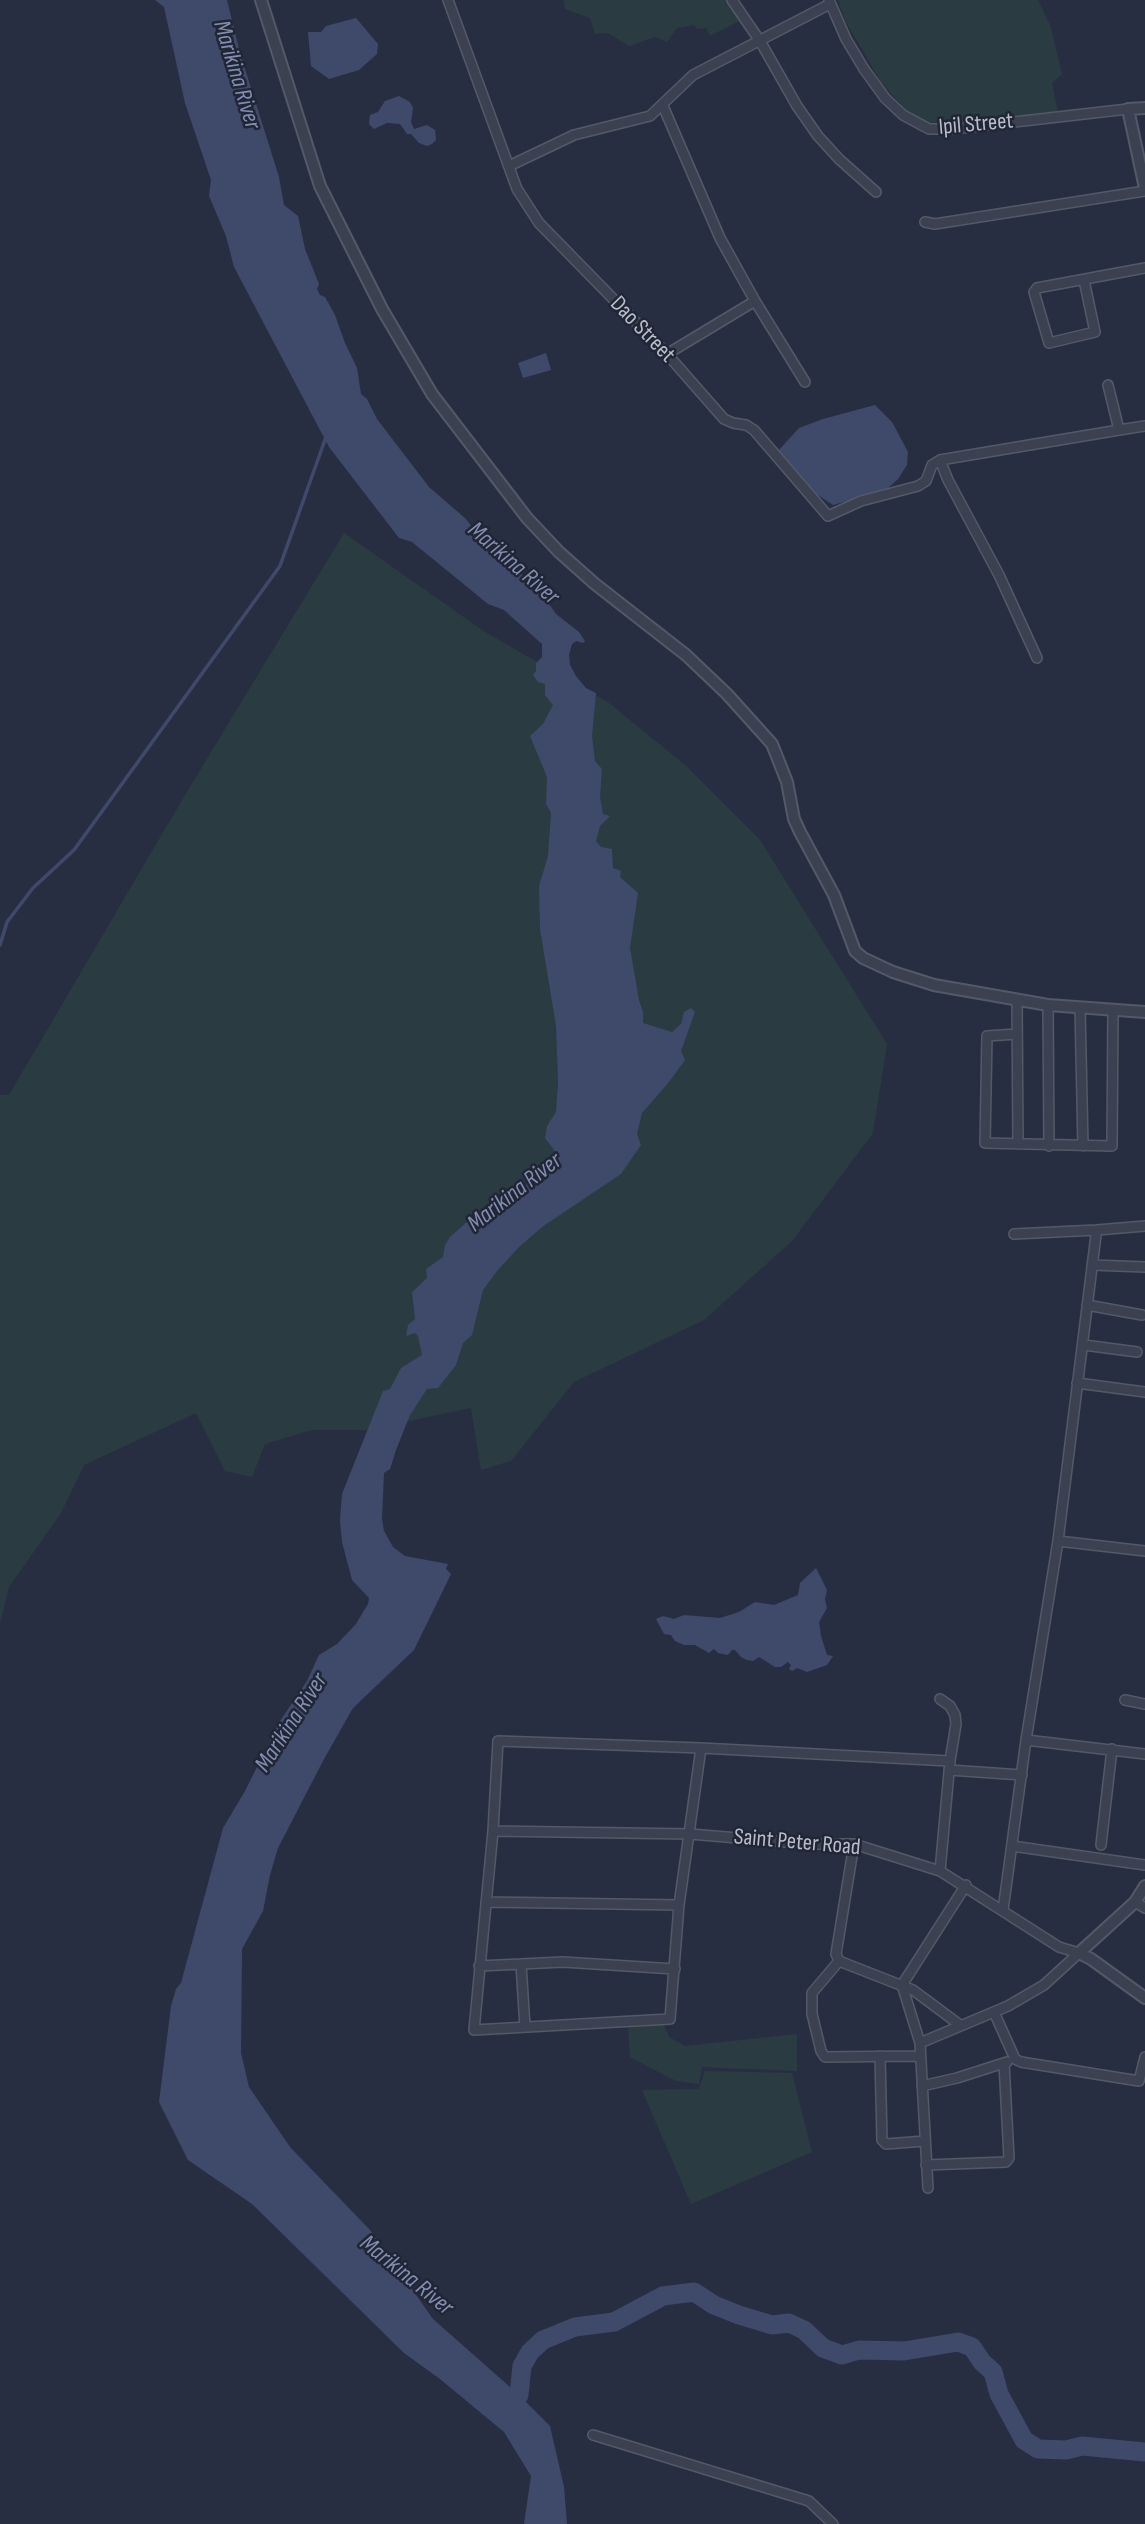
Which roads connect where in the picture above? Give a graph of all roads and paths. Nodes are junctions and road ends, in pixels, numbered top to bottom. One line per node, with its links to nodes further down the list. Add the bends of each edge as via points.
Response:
1 (261, 0): 23 (street, via 320,186 382,309 440,404 527,518 559,552 686,655 772,744 797,825 841,911 855,951 883,967 934,985)
2 (448, 0): 9 (street, Dao Street)
3 (732, 0): 5 (street)
4 (829, 2): 5 (street); 8 (street, Ipil Street, via 864,69 886,98 929,130)
5 (760, 41): 6 (street, via 694,75); 11 (street, via 818,136)
6 (663, 106): 9 (street, via 641,119 574,135); 15 (street, via 720,238)
7 (1145, 108): 8 (street, Ipil Street)
8 (1128, 109): 10 (street)
9 (509, 166): 16 (street, Dao Street, via 517,189 539,223)
10 (1145, 190): 12 (street)
11 (876, 192)
12 (925, 222)
13 (1145, 268): 14 (street)
14 (1084, 280): 14 (street, via 1095,332 1049,343 1035,290)
15 (755, 301): 16 (street); 17 (street)
16 (667, 354): 21 (street, Dao Street, via 724,419 754,430 828,516 861,501 918,486)
17 (805, 382)
18 (1108, 385): 20 (street)
19 (1145, 426): 20 (street)
20 (1119, 430): 21 (street)
21 (936, 462): 22 (street, via 999,575)
22 (1037, 658)
23 (1017, 1000): 24 (street); 28 (street)
24 (1048, 1005): 25 (street); 30 (street)
25 (1080, 1008): 26 (street); 31 (street)
26 (1113, 1010): 27 (street); 31 (street, via 1112,1146)
27 (1145, 1012)
28 (1017, 1034): 29 (street); 29 (street, via 987,1036 985,1143)
29 (1018, 1144): 30 (street)
30 (1049, 1146): 31 (street)
31 (1083, 1146)
32 (1145, 1226): 33 (street)
33 (1097, 1230): 34 (street); 35 (street)
34 (1014, 1234)
35 (1092, 1265): 36 (street); 37 (street)
36 (1145, 1267)
37 (1087, 1305): 38 (street); 39 (street)
38 (1142, 1315)
39 (1084, 1345): 40 (street); 41 (street)
40 (1137, 1352)
41 (1077, 1383): 42 (street); 43 (street)
42 (1145, 1392)
43 (1058, 1542): 44 (street); 48 (street)
44 (1145, 1551)
45 (940, 1699): 52 (street, via 955,1715)
46 (1125, 1700): 47 (street)
47 (1145, 1704)
48 (1026, 1740): 50 (street); 53 (street)
49 (701, 1748): 52 (street); 54 (street, via 498,1741); 55 (street)
50 (1112, 1749): 51 (street); 57 (street)
51 (1145, 1754)
52 (949, 1765): 53 (street); 60 (street)
53 (1022, 1775): 58 (street)
54 (493, 1831): 55 (street, Saint Peter Road); 63 (street)
55 (690, 1834): 56 (street, Saint Peter Road); 64 (street)
56 (854, 1844): 60 (street, Saint Peter Road); 68 (street, via 836,1954)
57 (1101, 1845)
58 (1012, 1846): 59 (street); 66 (street)
59 (1145, 1865)
60 (940, 1871): 61 (street, Saint Peter Road)
61 (966, 1885): 66 (street, Saint Peter Road); 72 (street)
62 (1145, 1886): 65 (street)
63 (486, 1902): 64 (street); 70 (street)
64 (680, 1905): 71 (street)
65 (1140, 1905): 67 (street)
66 (1003, 1910): 67 (street, Saint Peter Road, via 1059,1947)
67 (1079, 1953): 73 (street, Saint Peter Road); 74 (street, via 1044,1985)
68 (839, 1961): 72 (street); 78 (street, via 812,1993 821,2051 825,2057)
69 (521, 1964): 70 (street); 71 (street); 76 (street)
70 (479, 1966): 76 (street, via 474,2030)
71 (675, 1969): 76 (street, via 670,2019)
72 (902, 1985): 75 (street); 77 (street)
73 (1145, 1998)
74 (995, 2012): 75 (street); 81 (street)
75 (960, 2025): 77 (street)
76 (525, 2027)
77 (920, 2043): 79 (street)
78 (880, 2056): 79 (street); 84 (street, via 882,2140 886,2144)
79 (920, 2056): 83 (street)
80 (1145, 2057): 81 (street, via 1139,2081)
81 (1015, 2059): 82 (street)
82 (1004, 2063): 83 (street); 85 (street, via 1006,2162)
83 (922, 2086): 84 (street)
84 (925, 2141): 85 (street)
85 (926, 2165): 86 (street)
86 (928, 2188)
87 (593, 2435): 88 (street, via 809,2501)
88 (833, 2524)

